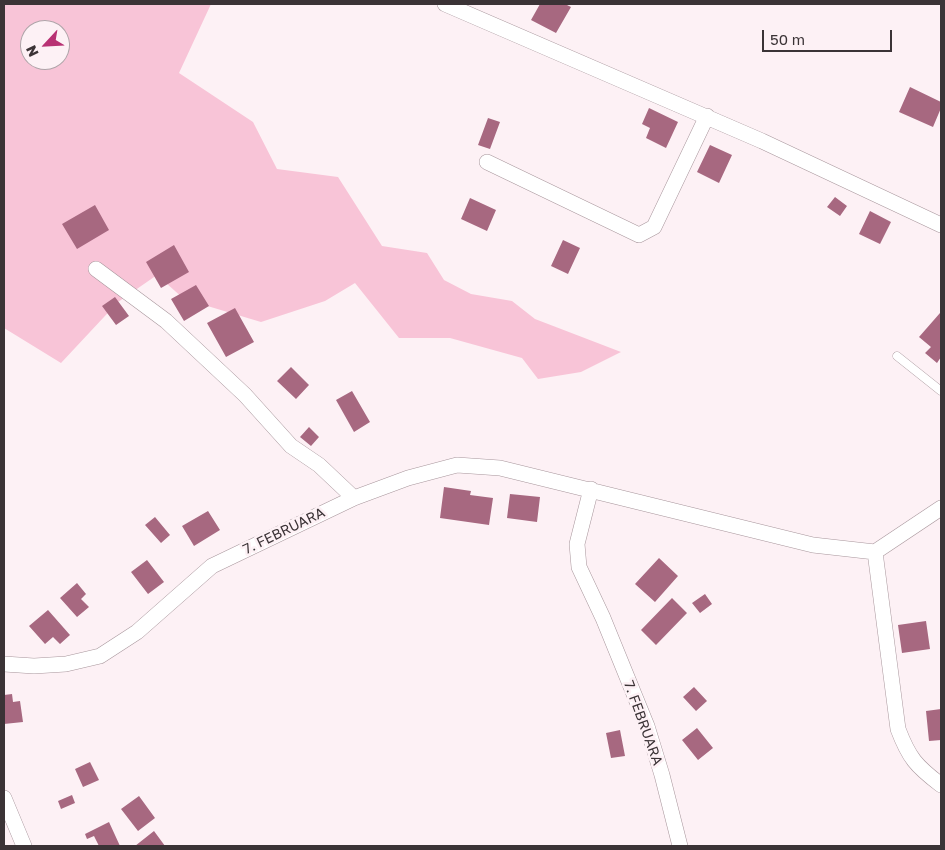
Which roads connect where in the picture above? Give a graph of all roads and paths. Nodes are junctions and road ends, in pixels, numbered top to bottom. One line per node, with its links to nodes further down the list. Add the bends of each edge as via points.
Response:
1 (445, 4): 2 (street)
2 (707, 116): 3 (street, via 654,227 638,235); 4 (street)
3 (487, 162)
4 (941, 225)
5 (96, 269): 9 (street, via 166,321 245,395 291,446 319,465)
6 (897, 356): 7 (lane)
7 (941, 391)
8 (591, 489): 9 (street, 7. FEBRUARA, via 500,468 457,465 408,478); 11 (street, 7. FEBRUARA, via 812,545); 16 (street, 7. FEBRUARA, via 577,544 579,567 647,726)
9 (354, 498): 12 (street, 7. FEBRUARA, via 212,566 137,632 100,656 66,664)
10 (941, 508): 11 (street)
11 (875, 552): 13 (street, via 898,728 918,767)
12 (4, 664)
13 (941, 785)
14 (4, 798): 15 (street)
15 (24, 846)
16 (680, 846)

